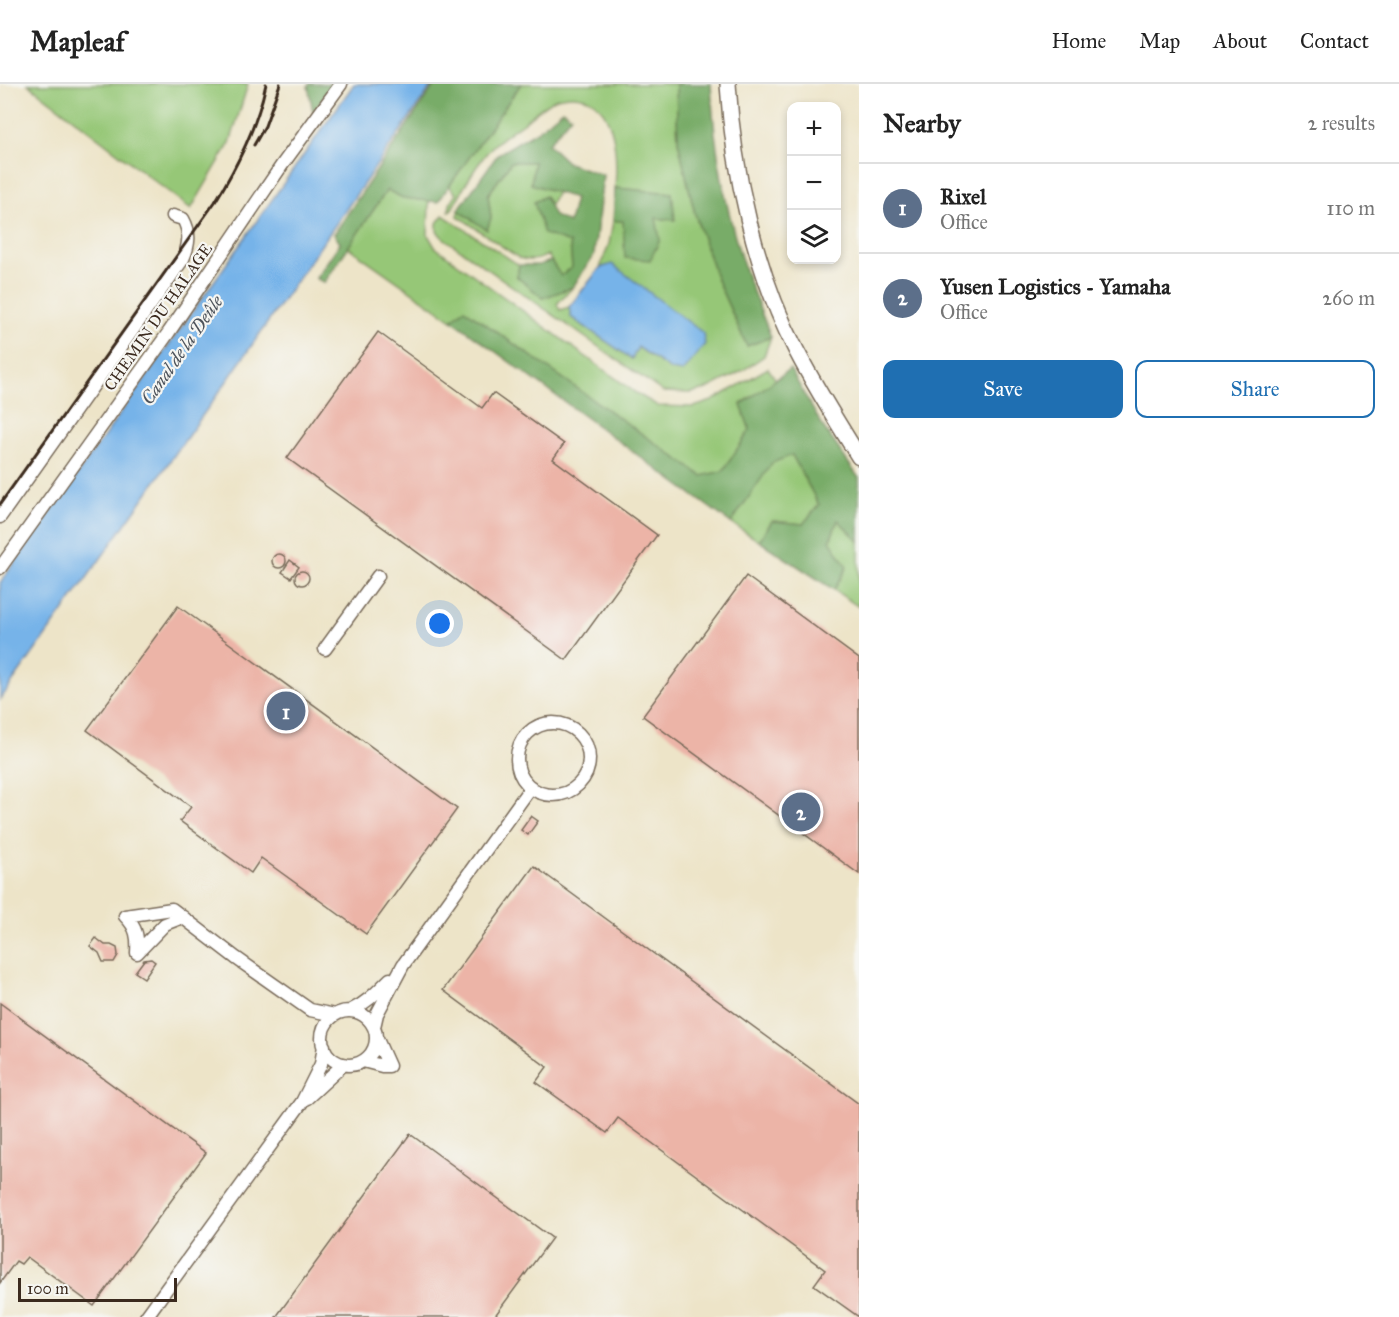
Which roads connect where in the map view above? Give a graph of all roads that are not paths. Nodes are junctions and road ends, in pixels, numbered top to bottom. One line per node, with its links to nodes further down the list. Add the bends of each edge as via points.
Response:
1 (341, 84): 6 (street, CHEMIN DU HALAGE)
2 (728, 84): 4 (main road, via 738,176 771,290 794,348)
3 (173, 216): 5 (street, via 183,219 188,227 188,247 183,259)
4 (859, 457)
5 (0, 517)
6 (0, 568)
7 (378, 576): 8 (street)
8 (325, 649)
9 (531, 788): 9 (street, via 557,795 575,788 582,780 587,771 588,749 573,729 563,724 541,725 522,740 517,760 520,774); 11 (street)
10 (183, 917): 10 (street, via 172,909 125,916 134,924 138,936 137,953 165,924); 12 (street)
11 (403, 965): 13 (street, via 374,996); 15 (street, via 377,1014)
12 (310, 1010): 14 (street); 16 (street)
13 (350, 1011): 14 (street); 15 (street, via 363,1015)
14 (336, 1015): 16 (street, via 327,1022)
15 (375, 1032): 17 (street, via 372,1053); 17 (street, via 390,1066)
16 (323, 1040): 18 (street, via 330,1057); 19 (street, via 321,1064)
17 (363, 1061): 18 (street)
18 (344, 1064): 19 (street)
19 (302, 1102): 20 (street)
20 (146, 1317)

